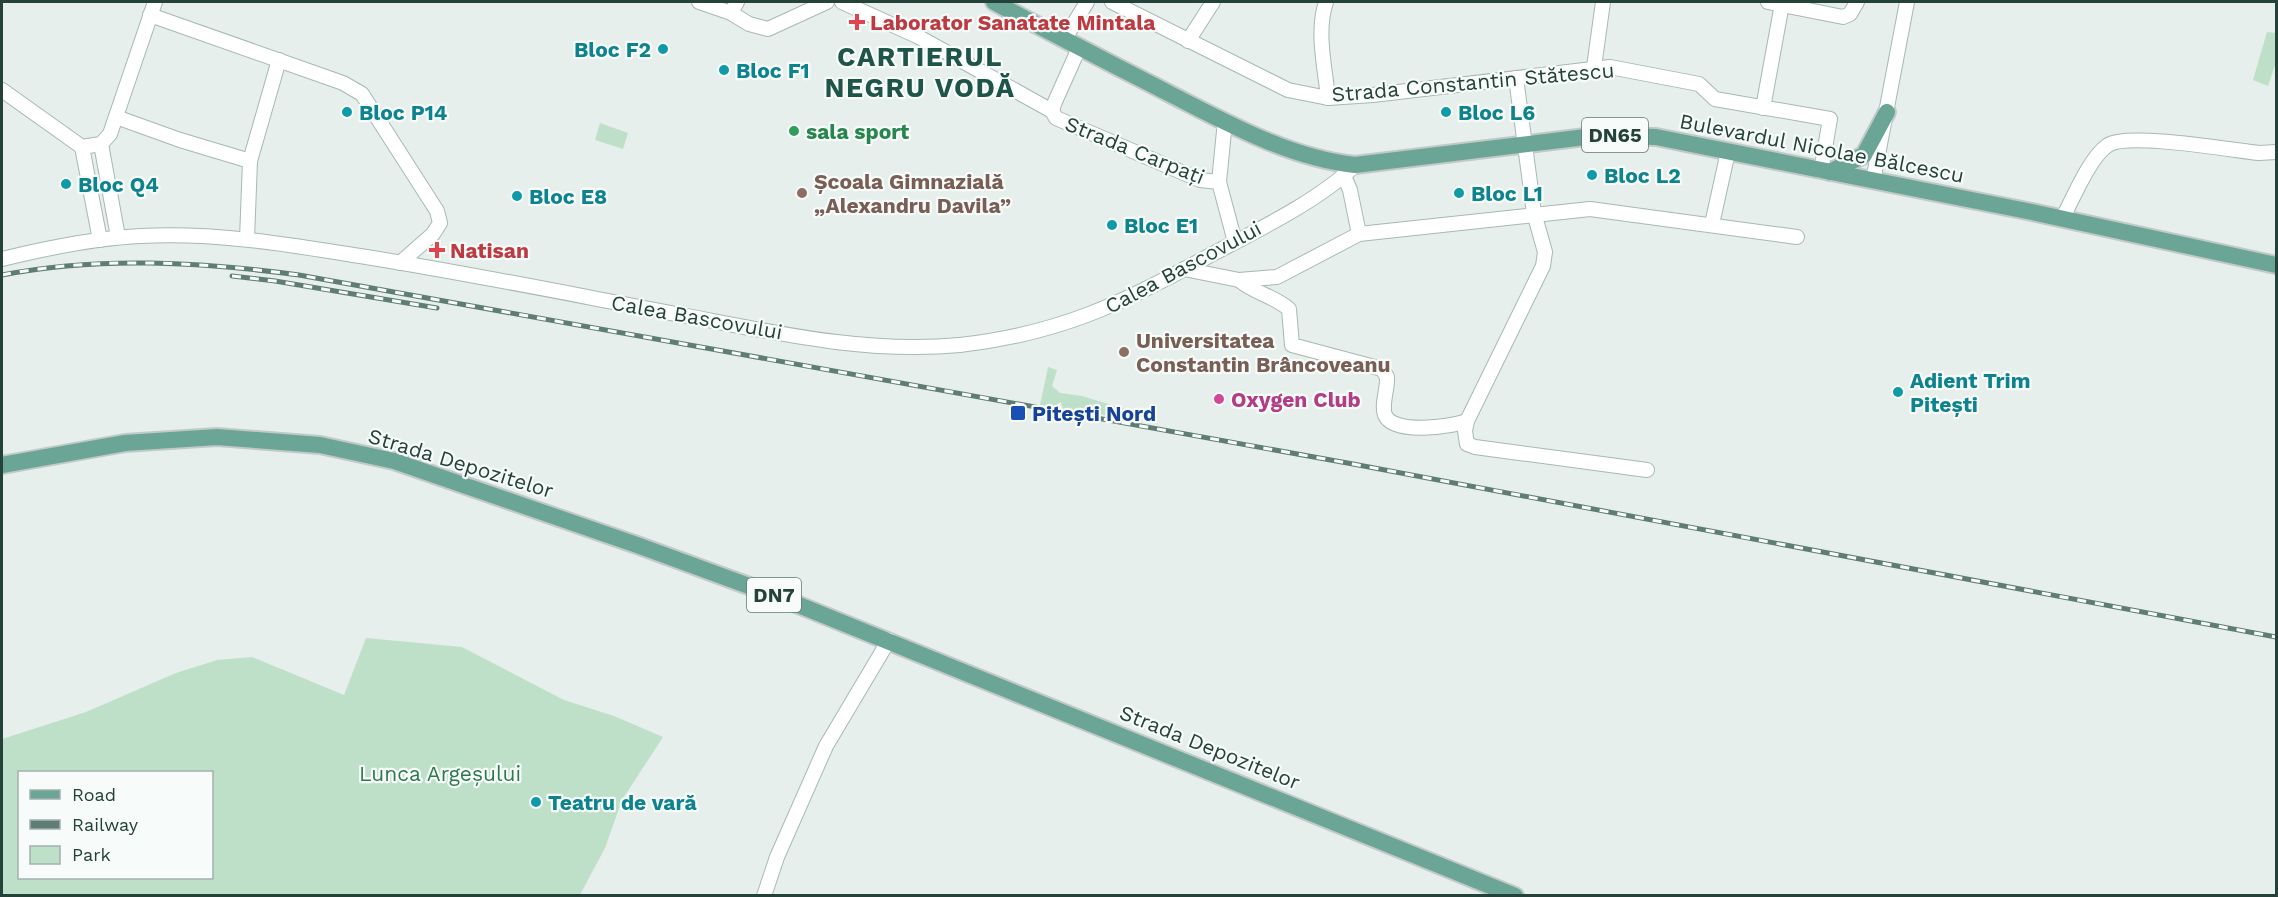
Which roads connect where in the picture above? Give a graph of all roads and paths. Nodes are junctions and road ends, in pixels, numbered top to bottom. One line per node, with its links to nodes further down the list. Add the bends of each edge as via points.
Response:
1 (155, 2): 16 (street)
2 (699, 2): 15 (street)
3 (827, 2): 15 (street, via 768,29 749,24)
4 (842, 2): 26 (street, via 917,36)
5 (994, 2): 17 (main road, Bulevardul Nicolae Bălcescu)
6 (1087, 2): 17 (street)
7 (1112, 2): 18 (street, Strada Constantin Stătescu)
8 (1213, 2): 18 (street)
9 (1326, 2): 24 (street, via 1322,33)
10 (1603, 2): 21 (street)
11 (1768, 2): 14 (street)
12 (1857, 2): 14 (street, via 1850,14 1843,17)
13 (1907, 2): 27 (street)
14 (1782, 4): 25 (street)
15 (734, 7)
16 (150, 15): 20 (street); 28 (street)
17 (1064, 40): 19 (main road, Bulevardul Nicolae Bălcescu)
18 (1188, 41): 24 (street, Strada Constantin Stătescu, via 1288,90)
19 (1079, 48): 26 (street, Strada Carpați); 29 (main road, Bulevardul Nicolae Bălcescu)
20 (279, 60): 36 (street); 52 (street, via 344,83 362,94 437,210 440,223 433,234)
21 (1594, 67): 22 (street, Strada Constantin Stătescu); 25 (street, Strada Constantin Stătescu, via 1623,68 1699,84 1715,99)
22 (1516, 78): 24 (street, Strada Constantin Stătescu); 31 (street)
23 (2, 90): 32 (street)
24 (1328, 98)
25 (1763, 108): 38 (street, Strada Constantin Stătescu, via 1830,119)
26 (1052, 111): 40 (street, Strada Carpați, via 1056,118 1200,180)
27 (1887, 112): 38 (main road, via 1864,155); 39 (street)
28 (116, 117): 30 (street, via 110,134); 36 (street)
29 (1225, 121): 35 (main road, Bulevardul Nicolae Bălcescu); 40 (street, Strada Carpați)
30 (101, 144): 32 (street); 46 (street)
31 (1523, 145): 33 (main road, Bulevardul Nicolae Bălcescu / DN65, via 1618,135 1656,137); 37 (main road, Bulevardul Nicolae Bălcescu / DN65); 42 (street)
32 (82, 147): 49 (street)
33 (1728, 152): 38 (main road, Bulevardul Nicolae Bălcescu / DN65); 44 (street)
34 (2277, 152): 43 (street, via 2129,139 2108,145 2091,166)
35 (1322, 159): 37 (main road, Bulevardul Nicolae Bălcescu); 41 (street)
36 (250, 161): 48 (street)
37 (1349, 171): 41 (street, Calea Bascovului); 45 (street)
38 (1826, 171): 39 (main road, Bulevardul Nicolae Bălcescu / DN65)
39 (1873, 181): 43 (main road, Bulevardul Nicolae Bălcescu / DN65)
40 (1219, 182): 50 (street, Strada Carpați)
41 (1330, 187): 50 (street, Calea Bascovului)
42 (1534, 213): 44 (street, via 1601,209); 45 (street); 56 (street, via 1545,252 1543,266)
43 (2062, 219): 53 (main road, Bulevardul Nicolae Bălcescu / DN65)
44 (1712, 224): 47 (street)
45 (1359, 234): 55 (street, via 1277,277)
46 (118, 237): 48 (street, Calea Bascovului, via 189,235); 49 (street, Calea Bascovului)
47 (1797, 237)
48 (246, 239): 52 (street, Calea Bascovului)
49 (100, 240): 51 (street, Calea Bascovului)
50 (1235, 242): 54 (street, Calea Bascovului)
51 (2, 259)
52 (400, 263): 54 (street, Calea Bascovului, via 838,342 916,348 998,340 1074,322)
53 (2277, 265)
54 (1184, 270): 55 (street)
55 (1239, 279): 56 (street, via 1250,290 1289,309 1292,345 1382,369 1387,377 1384,414 1389,421 1404,427 1437,428)
56 (1467, 421): 58 (street, via 1467,444)
57 (2, 465): 59 (main road, Strada Depozitelor / DN7, via 125,443 181,438 244,437 328,447 429,471 712,571)
58 (1647, 470)
59 (889, 640): 60 (street, via 826,746); 61 (main road, Strada Depozitelor / DN7)
60 (764, 896)
61 (1515, 896)

